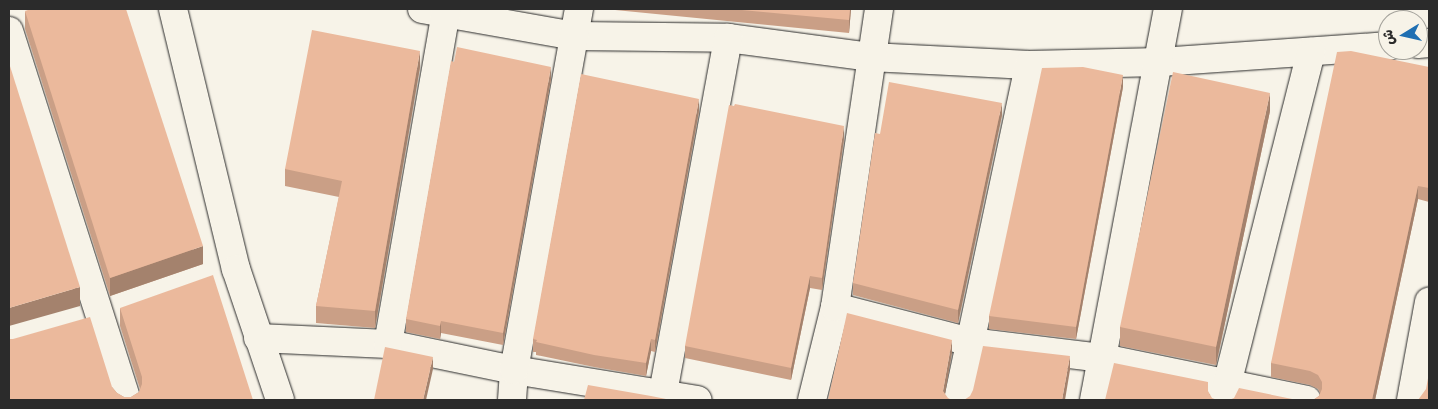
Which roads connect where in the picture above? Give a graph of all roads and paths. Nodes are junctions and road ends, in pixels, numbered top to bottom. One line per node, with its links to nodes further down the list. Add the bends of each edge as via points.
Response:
1 (173, 9): 14 (street)
2 (580, 9): 7 (street)
3 (879, 9): 11 (street)
4 (1168, 9): 12 (street)
5 (434, 10): 7 (street); 23 (street)
6 (9, 31): 19 (street)
7 (575, 36): 8 (street); 25 (street)
8 (728, 38): 11 (street); 26 (street)
9 (1378, 47): 10 (street)
10 (1312, 52): 12 (street); 27 (street)
11 (870, 57): 13 (street); 18 (street)
12 (1160, 62): 13 (street); 24 (street)
13 (1028, 65): 22 (street)
14 (236, 269): 15 (street); 21 (street)
15 (209, 279)
16 (1429, 302): 36 (street)
17 (128, 307): 19 (street)
18 (835, 307): 22 (street); 32 (street)
19 (101, 316): 20 (street); 28 (street)
20 (74, 324)
21 (258, 338): 23 (street); 29 (street)
22 (970, 342): 24 (street); 33 (street)
23 (388, 344): 25 (street)
24 (1103, 358): 27 (street); 34 (street)
25 (514, 370): 26 (street); 30 (street)
26 (664, 393): 31 (street)
27 (1225, 393): 35 (street)
28 (127, 400)
29 (280, 400)
30 (512, 400)
31 (698, 400)
32 (812, 400)
33 (958, 400)
34 (1094, 400)
35 (1307, 400)
36 (1411, 400)

